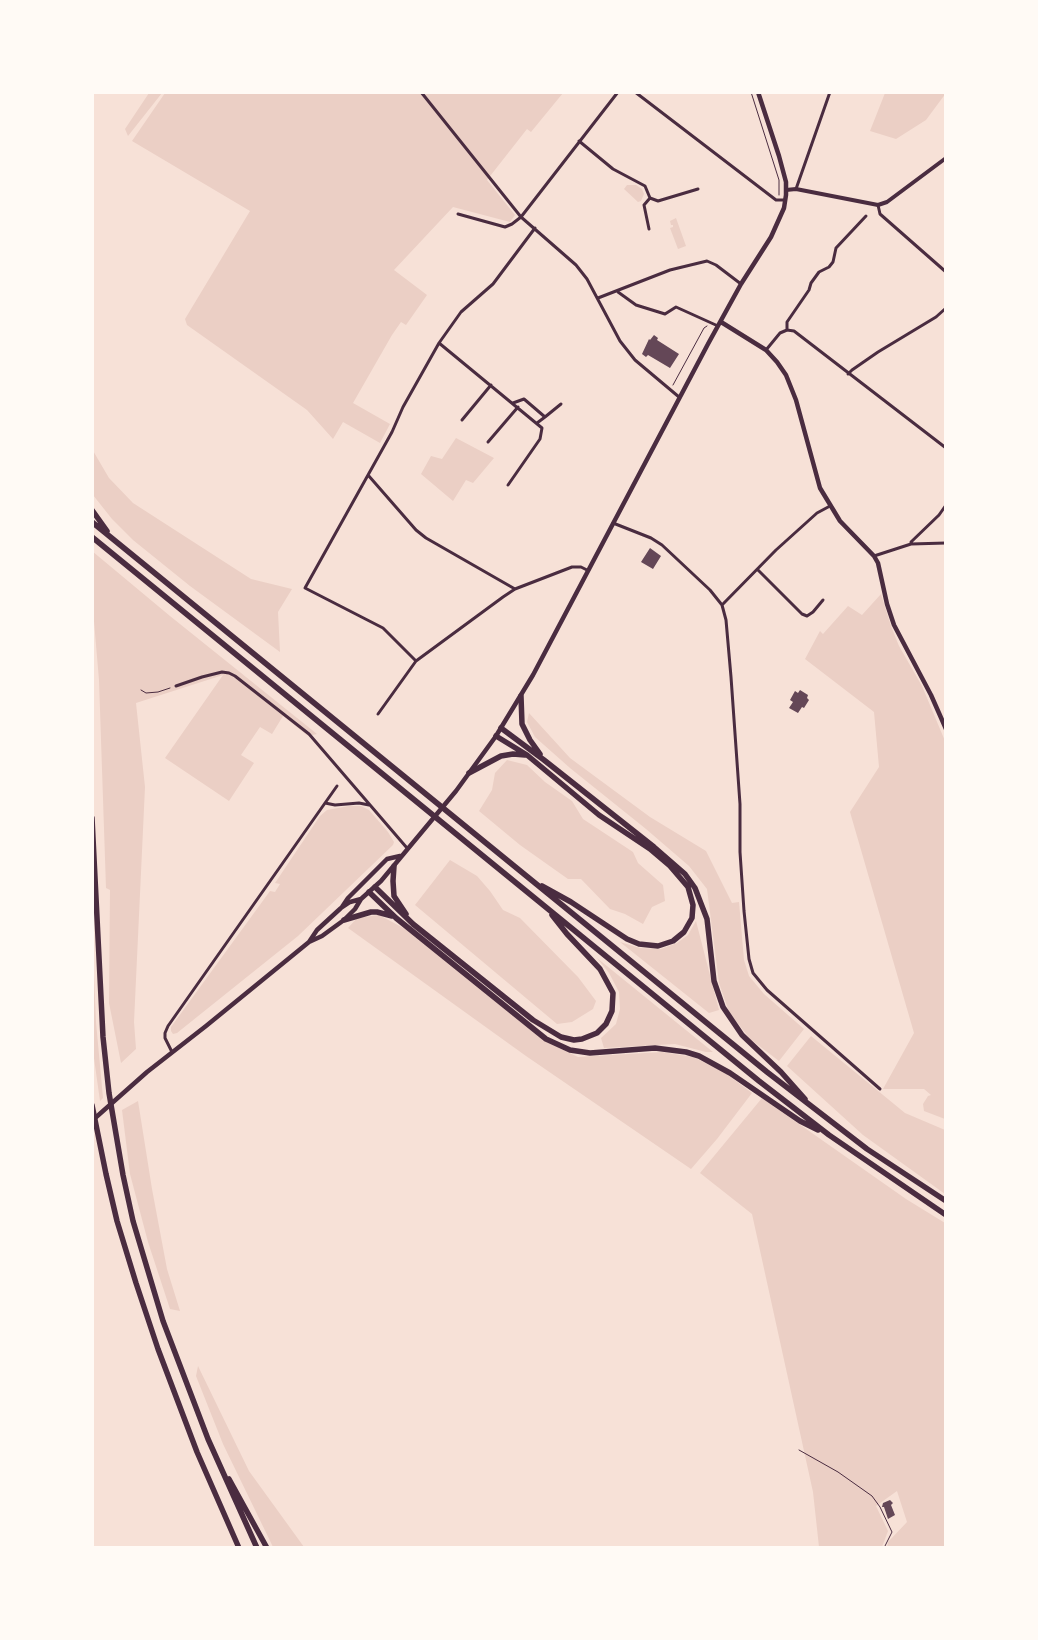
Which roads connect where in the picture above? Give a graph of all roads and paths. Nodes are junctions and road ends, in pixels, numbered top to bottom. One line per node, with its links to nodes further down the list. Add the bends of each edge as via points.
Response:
1 (421, 92): 18 (street)
2 (618, 92): 7 (street)
3 (635, 92): 14 (street, via 776,200)
4 (752, 92): 12 (path, via 779,180)
5 (758, 92): 11 (main road, via 780,156)
6 (830, 92): 10 (street)
7 (579, 141): 13 (street, via 613,169 645,186); 18 (street)
8 (946, 158): 15 (street, via 887,202)
9 (698, 189): 13 (street, via 658,201)
10 (796, 189): 11 (street); 15 (street)
11 (786, 190): 14 (main road)
12 (779, 191)
13 (650, 198): 20 (street, via 644,205)
14 (786, 200): 22 (main road, via 772,237)
15 (878, 205): 21 (street, via 880,214)
16 (458, 214): 18 (street, via 504,227)
17 (866, 216): 28 (street, via 836,248 829,267 819,272 811,283 788,322)
18 (521, 217): 19 (street)
19 (535, 228): 24 (street, via 576,265); 29 (street, via 493,284 462,312)
20 (649, 229)
21 (946, 272)
22 (741, 284): 23 (street, via 716,264 707,261 670,270); 27 (main road)
23 (617, 292): 24 (street); 26 (street, via 636,305 665,314 676,307)
24 (598, 298): 33 (street, via 620,341 634,360)
25 (946, 308): 31 (street)
26 (712, 323): 27 (street); 33 (path, via 704,328)
27 (719, 324): 30 (main road); 34 (main road)
28 (787, 330): 30 (street, via 780,333); 31 (street, via 797,334)
29 (439, 343): 32 (street); 43 (street)
30 (766, 350): 46 (main road, via 786,375 796,400 814,472)
31 (848, 374): 42 (street)
32 (491, 385): 35 (street); 39 (street)
33 (670, 390): 34 (street)
34 (679, 397): 49 (main road)
35 (512, 403): 37 (street); 38 (street, via 524,399)
36 (561, 404): 38 (street)
37 (518, 407): 40 (street); 41 (street)
38 (545, 417): 40 (street)
39 (462, 420)
40 (537, 423): 44 (street, via 542,428 540,439)
41 (488, 442)
42 (946, 448)
43 (368, 475): 57 (street, via 426,538); 60 (street, via 305,588 383,628)
44 (508, 485)
45 (946, 505): 53 (street)
46 (830, 506): 54 (main road); 56 (street, via 817,513)
47 (92, 510): 51 (highway)
48 (92, 522): 51 (highway)
49 (612, 523): 55 (main road); 59 (street, via 662,545)
50 (92, 537): 82 (highway)
51 (113, 538): 78 (highway)
52 (946, 543): 53 (street)
53 (911, 544): 54 (street)
54 (874, 556): 66 (main road, via 894,625)
55 (587, 570): 57 (street, via 572,567); 63 (main road)
56 (758, 570): 58 (street, via 802,614 807,616); 59 (street)
57 (515, 589): 60 (street)
58 (823, 600)
59 (722, 605): 89 (street, via 732,686 744,911 753,974)
60 (416, 661): 64 (street)
61 (176, 686): 62 (path, via 158,692); 73 (street, via 222,672 235,676 309,734)
62 (141, 690)
63 (521, 696): 65 (main road); 69 (highway, via 522,724)
64 (378, 714)
65 (501, 728): 67 (main road); 69 (highway)
66 (946, 729)
67 (496, 736): 68 (highway); 70 (main road)
68 (527, 755): 70 (highway, via 502,756); 78 (highway, via 599,815 670,866 688,888 693,905 692,918 684,932 673,941 658,946 640,944 628,940)
69 (544, 760): 91 (highway, via 685,874 695,888 707,918 714,981 723,1007 742,1035)
70 (469, 773): 75 (main road)
71 (337, 786): 72 (street)
72 (325, 803): 73 (street); 88 (street, via 168,1026 165,1038)
73 (369, 805): 75 (street)
74 (92, 818): 97 (highway, via 109,1093 127,1193 153,1289)
75 (407, 848): 76 (main road)
76 (402, 856): 77 (main road); 83 (main road, via 387,859)
77 (394, 866): 79 (main road); 86 (highway, via 394,896)
78 (529, 879): 91 (highway)
79 (375, 887): 80 (main road); 86 (highway)
80 (369, 892): 81 (main road); 84 (highway)
81 (361, 899): 83 (main road); 85 (main road)
82 (546, 906): 86 (highway, via 600,969 613,993 609,1018 602,1029 590,1037 574,1040 549,1031); 93 (highway)
83 (341, 908): 87 (main road)
84 (396, 918): 85 (highway, via 371,912); 93 (highway, via 546,1039 570,1050 590,1053 655,1048 699,1056)
85 (344, 920): 87 (main road)
86 (413, 924)
87 (308, 942): 88 (main road)
88 (172, 1052): 92 (main road)
89 (880, 1089)
90 (93, 1106): 98 (highway, via 117,1221 158,1349 197,1452)
91 (815, 1110): 94 (highway)
92 (92, 1120)
93 (829, 1136): 95 (highway)
94 (946, 1201)
95 (946, 1215)
96 (798, 1450): 101 (path, via 872,1496 892,1532)
97 (217, 1459): 99 (highway); 100 (highway)
98 (239, 1548)
99 (257, 1548)
100 (267, 1548)
101 (884, 1548)

